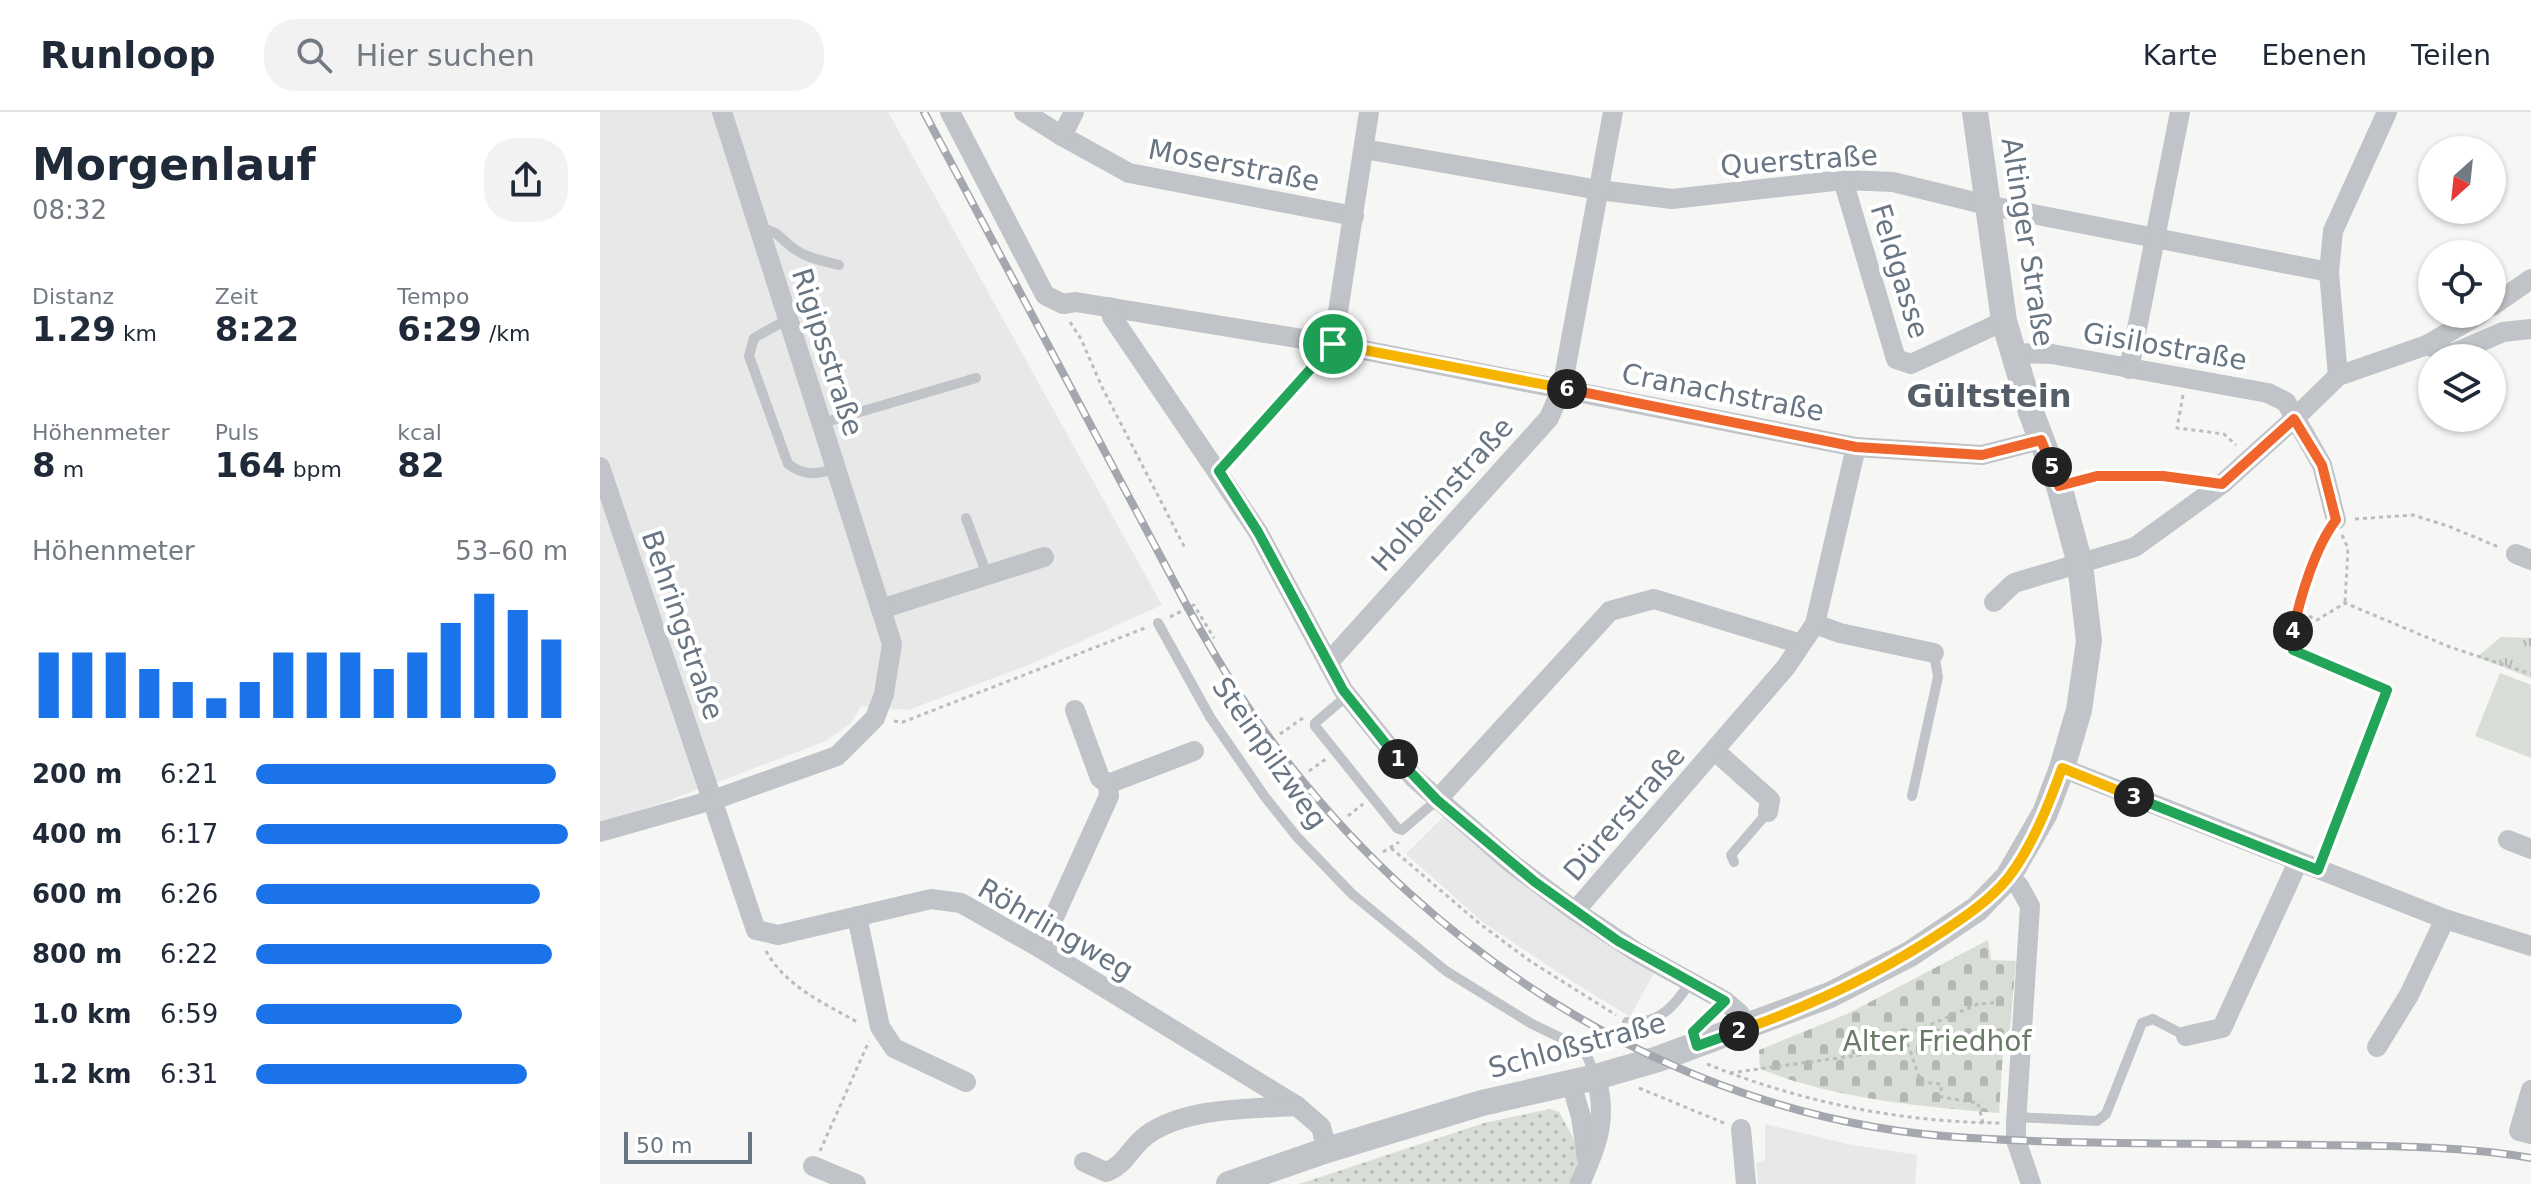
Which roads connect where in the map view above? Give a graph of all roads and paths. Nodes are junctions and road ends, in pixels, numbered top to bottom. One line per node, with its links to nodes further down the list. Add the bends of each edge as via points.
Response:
1 (722, 112): 16 (street, Rigipsstraße)
2 (950, 112): 22 (street, via 1045,295)
3 (1024, 112): 10 (street, Moserstraße)
4 (1074, 112): 10 (street)
5 (1369, 112): 11 (street)
6 (1613, 112): 13 (street, Holbeinstraße)
7 (1975, 112): 14 (street, Altinger Straße)
8 (2180, 112): 17 (street)
9 (2387, 112): 19 (street, via 2333,231)
10 (1062, 136): 15 (street, Moserstraße, via 1129,173)
11 (1364, 149): 13 (street, Querstraße); 15 (street)
12 (1843, 180): 13 (street, Querstraße, via 1672,199); 14 (street, Querstraße, via 1893,182); 25 (street, Feldgasse, via 1896,359 1911,364)
13 (1599, 190): 37 (street, Holbeinstraße)
14 (1987, 205): 17 (street, Querstraße); 25 (street, Altinger Straße)
15 (1354, 216): 28 (street)
16 (759, 228): 18 (lane, via 773,230 794,249); 24 (street, Rigipsstraße)
17 (2153, 239): 19 (street, Querstraße); 33 (street)
18 (839, 265)
19 (2329, 272): 34 (street)
20 (2531, 279): 21 (street)
21 (2506, 296)
22 (1063, 304): 23 (street, Cranachstraße); 51 (path)
23 (1110, 307): 28 (street, Cranachstraße); 46 (street)
24 (788, 319): 40 (street, Rigipsstraße); 45 (lane, via 754,338 749,356 788,464 800,473)
25 (2004, 321): 32 (street, Altinger Straße)
26 (2456, 328): 29 (street)
27 (2531, 329): 30 (street, via 2503,332)
28 (1333, 344): 37 (street, Cranachstraße); 38 (lane)
29 (2429, 344)
30 (2475, 344)
31 (2418, 348): 34 (street)
32 (2012, 353): 33 (street, Gisilostraße, via 2052,354); 41 (street, Altinger Straße)
33 (2129, 369): 36 (street, Gisilostraße)
34 (2338, 376): 39 (street)
35 (976, 378): 40 (lane)
36 (2185, 379): 39 (street, Gisilostraße, via 2268,393 2286,402); 43 (path, via 2177,428 2224,434)
37 (1562, 388): 42 (street, Cranachstraße); 65 (street, Holbeinstraße, via 1549,418)
38 (1268, 416): 46 (path)
39 (2294, 419): 43 (street); 50 (street, Gisilostraße, via 2322,465)
40 (822, 423): 45 (street, Rigipsstraße)
41 (2041, 440): 42 (street, Cranachstraße, via 1982,455); 48 (street, Altinger Straße)
42 (1856, 447): 61 (street, Dürerstraße)
43 (2250, 459): 47 (street)
44 (600, 467): 77 (street, Behringstraße)
45 (836, 469): 58 (street, Rigipsstraße)
46 (1219, 471): 65 (street)
47 (2222, 484): 48 (path, via 2163,476 2097,476); 54 (street, via 2135,547)
48 (2059, 486): 54 (street, Altinger Straße)
49 (966, 518): 55 (lane)
50 (2336, 520): 53 (path, via 2413,515); 57 (path, via 2348,548); 59 (lane)
51 (1185, 548)
52 (1044, 557): 55 (street)
53 (2523, 557)
54 (2080, 564): 56 (street, via 2014,583); 73 (street, Schloßstraße, via 2089,641 2079,710)
55 (987, 575): 58 (street)
56 (1994, 602)
57 (2345, 603): 59 (path, via 2317,620); 66 (path)
58 (881, 609): 69 (street, Rigipsstraße, via 892,644)
59 (2297, 612): 87 (lane, via 2293,650 2387,690)
60 (1158, 623): 62 (path, via 1194,605); 69 (path, via 903,722); 107 (lane, Steinpilzweg, via 1210,717 1297,837 1352,894 1446,971 1584,1049)
61 (1815, 624): 63 (street, Dürerstraße); 64 (street)
62 (1214, 638)
63 (1801, 644): 71 (street, Dürerstraße); 78 (street, via 1654,599 1610,611)
64 (1934, 653): 76 (lane, via 1938,677)
65 (1328, 663): 67 (street)
66 (2531, 674)
67 (1347, 696): 78 (street); 78 (lane, via 1315,726 1397,828 1402,830)
68 (1075, 710): 75 (street, via 1100,778)
69 (875, 718): 77 (street, Rigipsstraße, via 837,756)
70 (1194, 751): 75 (street)
71 (1715, 751): 80 (street, Dürerstraße, via 1770,800); 89 (street, Dürerstraße)
72 (1319, 764): 74 (path)
73 (2062, 768): 87 (street); 88 (street, Schloßstraße, via 2045,813)
74 (1309, 771)
75 (1108, 784): 94 (street, via 1109,796)
76 (1912, 796)
77 (713, 800): 82 (street, Rigipsstraße); 92 (street, via 756,930)
78 (1437, 800): 89 (street)
79 (1356, 810): 81 (path)
80 (1768, 812): 86 (lane, via 1731,855)
81 (1348, 816)
82 (600, 832)
83 (2508, 840): 85 (street)
84 (1391, 848): 97 (path, via 1530,961)
85 (2531, 849)
86 (1734, 862)
87 (2308, 866): 91 (street); 101 (street, via 2222,1028)
88 (2008, 877): 96 (street, via 2030,906); 99 (street, Schloßstraße, via 1977,909 1910,954 1830,995)
89 (1575, 911): 95 (street)
90 (857, 916): 92 (street, Röhrlingweg, via 778,935); 94 (street, Röhrlingweg, via 931,899 961,903); 108 (street, via 880,1027 894,1048)
91 (2445, 919): 93 (street); 104 (street)
92 (761, 931): 98 (path, via 775,967 794,986)
93 (2531, 946)
94 (1040, 948): 110 (street, Röhrlingweg)
95 (1691, 981): 97 (lane, via 1664,1014 1652,1021); 99 (street, via 1725,1001)
96 (2025, 985): 100 (path); 111 (street)
97 (1627, 1022)
98 (867, 1027)
99 (1748, 1027): 103 (street, Schloßstraße)
100 (1905, 1036): 106 (path, via 1849,1058); 112 (path, via 1921,1082 1941,1084 1941,1097 1978,1103)
101 (2186, 1036): 111 (lane, via 2153,1019 2142,1023 2106,1114 2097,1121)
102 (871, 1037): 117 (path)
103 (1697, 1046): 105 (street, Schloßstraße); 106 (path, via 1705,1063)
104 (2377, 1047)
105 (1626, 1069): 107 (street, Schloßstraße); 113 (path, via 1636,1086)
106 (1730, 1073): 112 (path, via 1837,1105)
107 (1583, 1080): 115 (street, Schloßstraße, via 1482,1103); 118 (street)
108 (966, 1082)
109 (2531, 1090): 114 (street, via 2519,1131)
110 (1297, 1106): 115 (street, Röhrlingweg, via 1321,1127); 116 (street, via 1209,1111 1147,1135 1116,1169 1106,1172)
111 (2016, 1120): 112 (path); 122 (street, via 2016,1140)
112 (1983, 1123)
113 (1741, 1129): 121 (street)
114 (2531, 1134)
115 (1327, 1150): 120 (street, Schloßstraße)
116 (1084, 1162)
117 (813, 1166): 119 (street)
118 (1584, 1175)
119 (856, 1184)
120 (1229, 1184)
121 (1746, 1184)
122 (2031, 1184)

